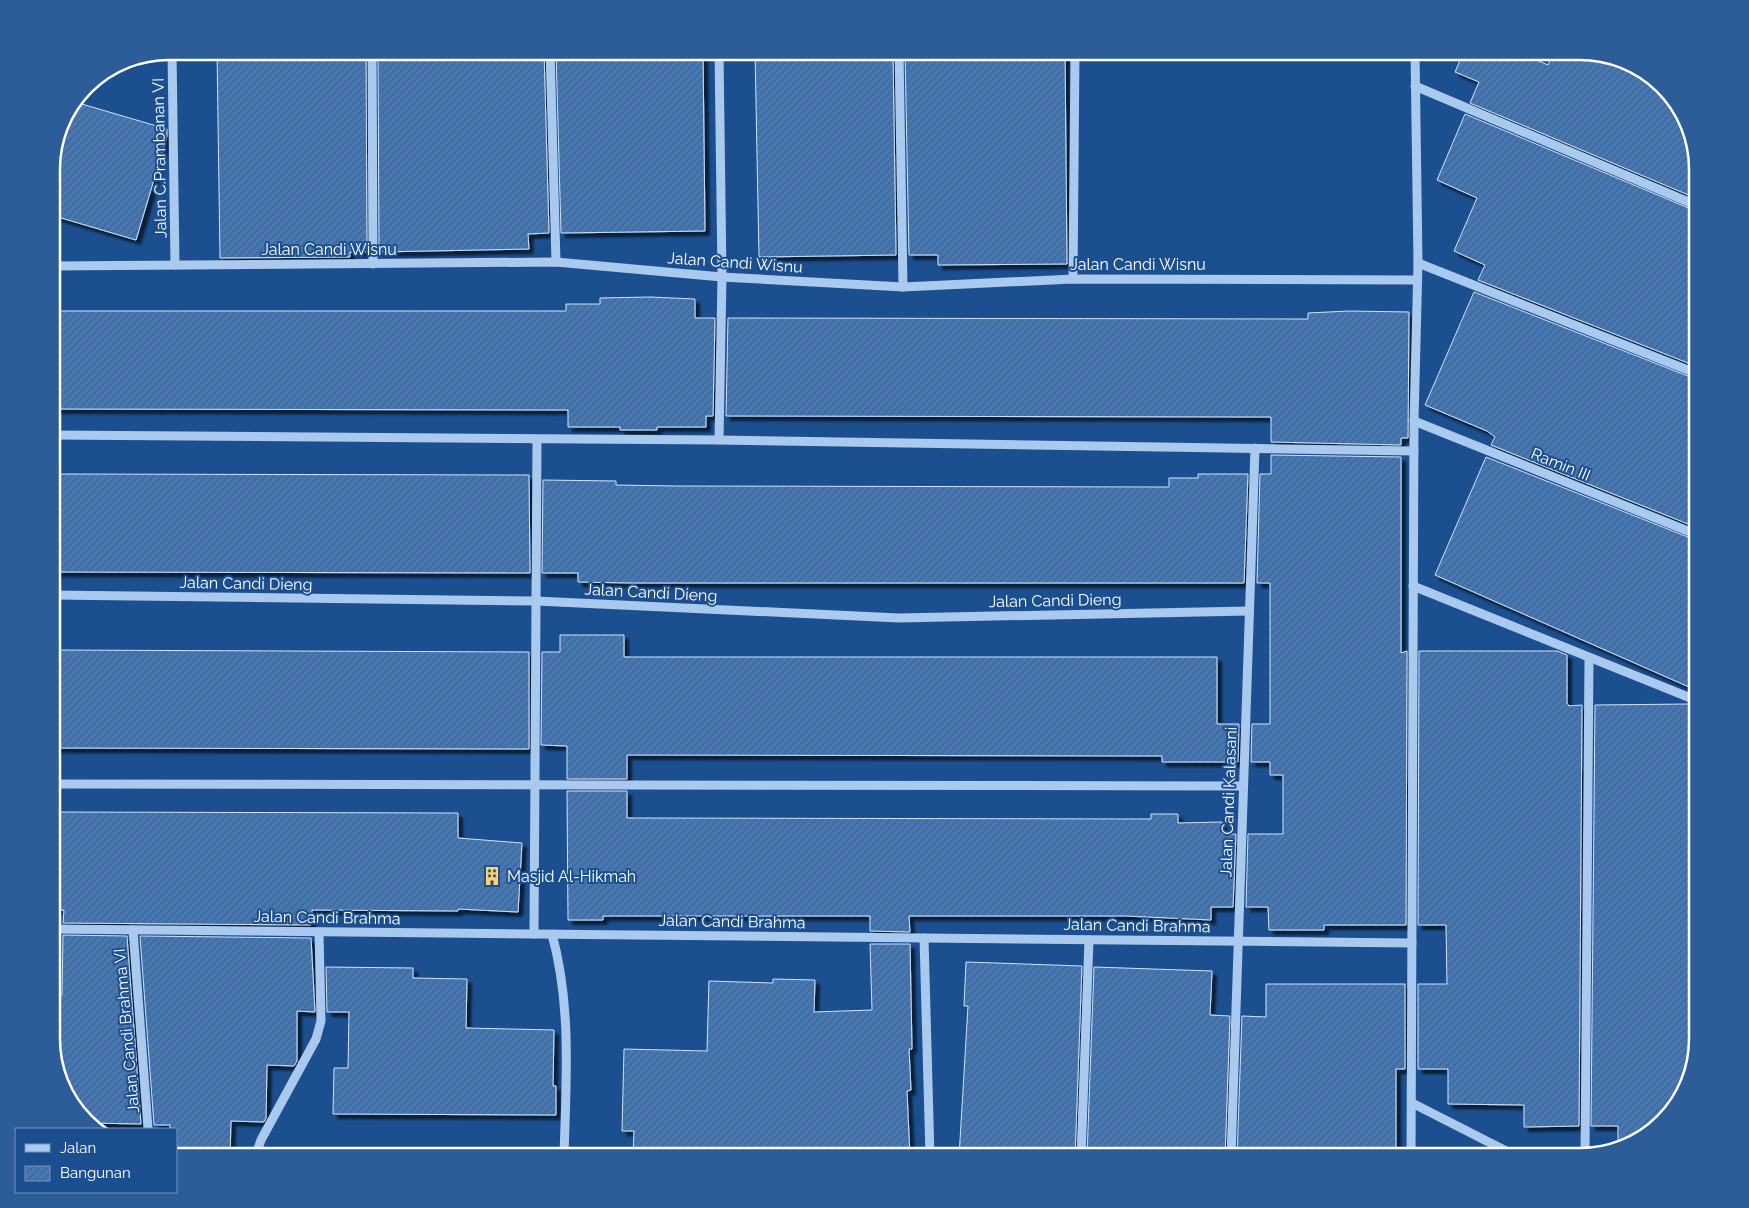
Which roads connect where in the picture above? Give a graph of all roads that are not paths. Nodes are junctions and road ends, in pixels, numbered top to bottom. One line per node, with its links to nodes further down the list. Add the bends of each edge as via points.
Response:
1 (172, 60): 13 (street, Jalan C.Prambanan VI)
2 (372, 60): 11 (street)
3 (550, 60): 10 (street)
4 (719, 60): 15 (street)
5 (899, 60): 18 (street)
6 (1075, 60): 16 (street)
7 (1415, 60): 8 (street)
8 (1415, 86): 9 (street); 12 (street)
9 (1689, 202)
10 (556, 262): 11 (street, Jalan Candi Wisnu); 15 (street, Jalan Candi Wisnu)
11 (374, 264): 13 (street, Jalan Candi Wisnu)
12 (1418, 264): 17 (street); 19 (street)
13 (175, 265): 14 (street, Jalan Candi Wisnu)
14 (60, 266)
15 (722, 277): 18 (street, Jalan Candi Wisnu); 23 (street)
16 (1073, 279): 17 (street, Jalan Candi Wisnu); 18 (street, Jalan Candi Wisnu)
17 (1416, 280): 20 (street)
18 (903, 287)
19 (1689, 370)
20 (1414, 422): 25 (street); 26 (street, Ramin III)
21 (60, 435): 22 (street)
22 (537, 439): 23 (street); 29 (street)
23 (719, 440): 24 (street)
24 (1255, 448): 25 (street); 30 (street, Jalan Candi Kalasani)
25 (1414, 451): 27 (street)
26 (1689, 531)
27 (1413, 586): 31 (street); 44 (street)
28 (60, 595): 29 (street, Jalan Candi Dieng)
29 (536, 602): 30 (street, Jalan Candi Dieng, via 899,618); 34 (street)
30 (1249, 611): 35 (street, Jalan Candi Kalasani)
31 (1589, 659): 32 (street); 54 (street)
32 (1689, 698)
33 (60, 784): 34 (street)
34 (535, 785): 35 (street); 39 (street)
35 (1243, 786): 43 (street, Jalan Candi Kalasani)
36 (60, 929): 37 (street, Jalan Candi Brahma)
37 (133, 930): 38 (street, Jalan Candi Brahma); 46 (street, Jalan Candi Brahma VI)
38 (319, 932): 39 (street, Jalan Candi Brahma); 47 (street, via 321,1021 316,1039)
39 (534, 934): 40 (street, Jalan Candi Brahma)
40 (552, 934): 41 (street, Jalan Candi Brahma); 48 (street, via 560,971 568,1046)
41 (924, 938): 42 (street, Jalan Candi Brahma); 49 (street)
42 (1089, 940): 43 (street, Jalan Candi Brahma); 50 (street)
43 (1238, 942): 44 (street, Jalan Candi Brahma); 51 (street, Jalan Candi Kalasani)
44 (1412, 943): 45 (street)
45 (1412, 1103): 52 (street); 53 (street)
46 (148, 1128)
47 (258, 1148)
48 (564, 1148)
49 (930, 1148)
50 (1081, 1148)
51 (1231, 1148)
52 (1411, 1148)
53 (1500, 1148)
54 (1585, 1148)

